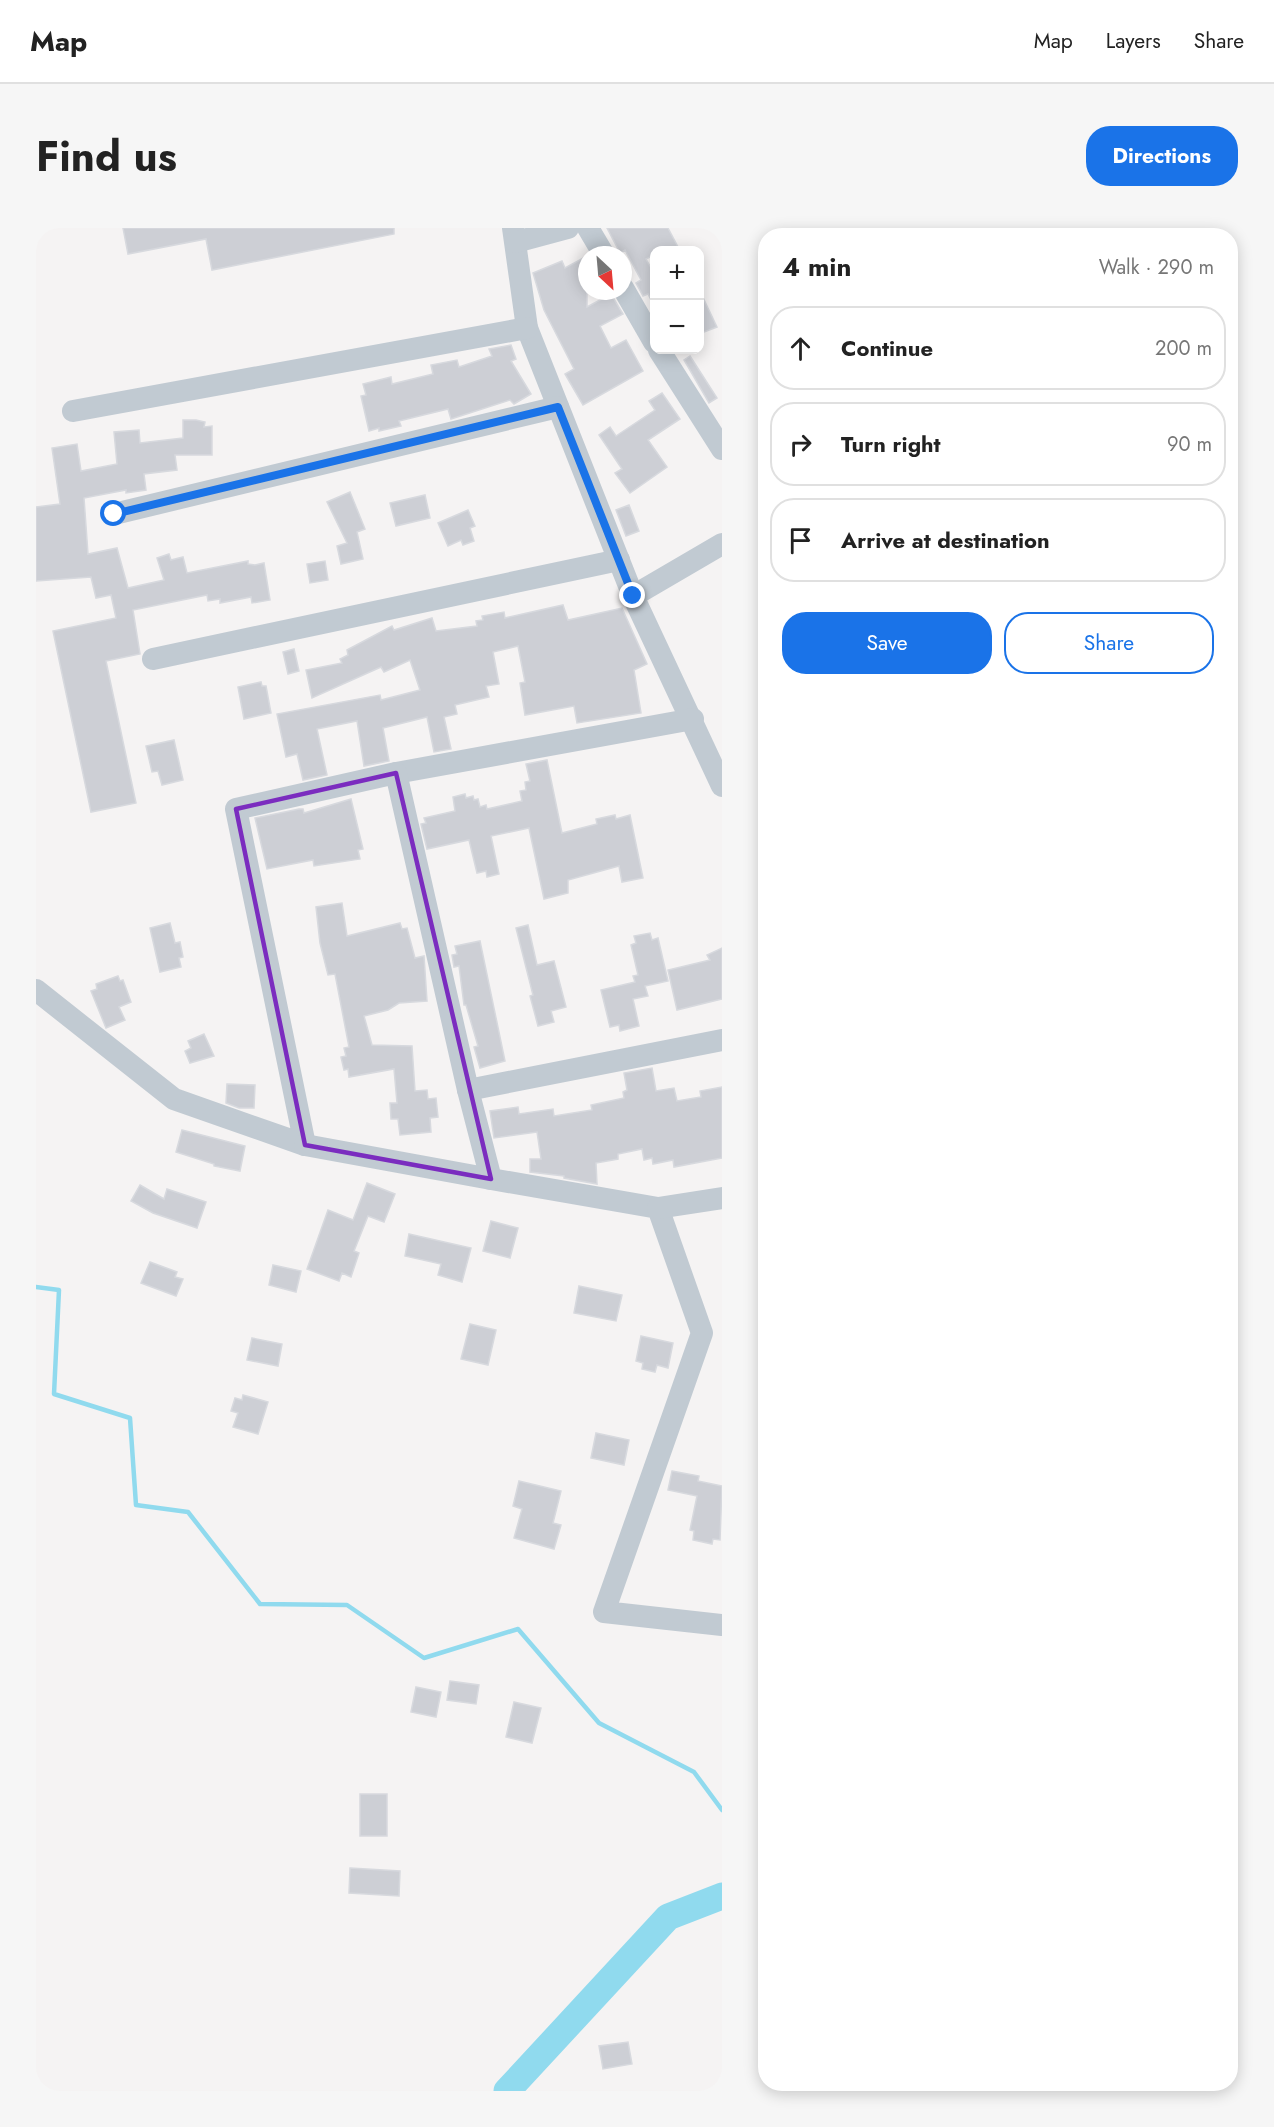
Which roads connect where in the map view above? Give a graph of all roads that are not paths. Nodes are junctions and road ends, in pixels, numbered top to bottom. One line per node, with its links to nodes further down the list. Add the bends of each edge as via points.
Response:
1 (568, 228): 3 (street)
2 (588, 228): 4 (street)
3 (514, 235): 6 (street)
4 (599, 246)
5 (630, 300): 7 (street)
6 (527, 328): 9 (street); 10 (street)
7 (650, 335)
8 (662, 354): 11 (street)
9 (558, 407): 12 (street); 14 (street)
10 (73, 411)
11 (722, 449)
12 (114, 514)
13 (722, 544): 15 (street)
14 (619, 560): 15 (street); 16 (street)
15 (633, 596): 17 (street)
16 (153, 659)
17 (693, 719): 18 (street); 19 (street)
18 (396, 773): 22 (street); 23 (street, via 236,809)
19 (722, 786)
20 (36, 990): 23 (street, via 174,1099)
21 (722, 1040): 22 (street)
22 (468, 1090): 24 (street)
23 (305, 1145): 24 (street)
24 (491, 1179): 26 (street)
25 (722, 1198): 26 (street)
26 (657, 1208): 27 (street, via 702,1333 604,1612)
27 (722, 1625)

